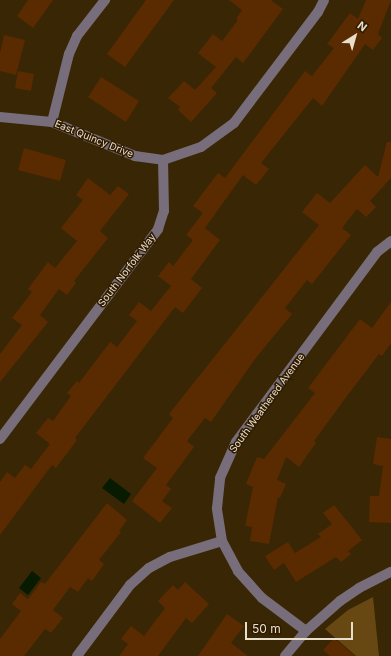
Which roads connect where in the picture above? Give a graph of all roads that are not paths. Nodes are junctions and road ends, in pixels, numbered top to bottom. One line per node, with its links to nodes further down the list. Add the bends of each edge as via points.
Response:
1 (105, 0): 4 (street, via 77,36 69,54)
2 (324, 0): 5 (street, via 318,12 234,123 201,146)
3 (0, 117): 4 (street, East Quincy Drive)
4 (52, 122): 5 (street, East Quincy Drive, via 135,156)
5 (164, 160): 7 (street, South Norfolk Way, via 164,211 158,229)
6 (391, 241): 8 (street, South Weathered Avenue, via 377,252 227,458 220,478 217,508)
7 (0, 439)
8 (222, 541): 10 (street, South Weathered Avenue, via 238,571 258,593); 11 (street, via 170,557 149,568 130,585)
9 (391, 572): 10 (street, via 359,588)
10 (306, 631): 12 (street)
11 (77, 656)
12 (285, 656)

